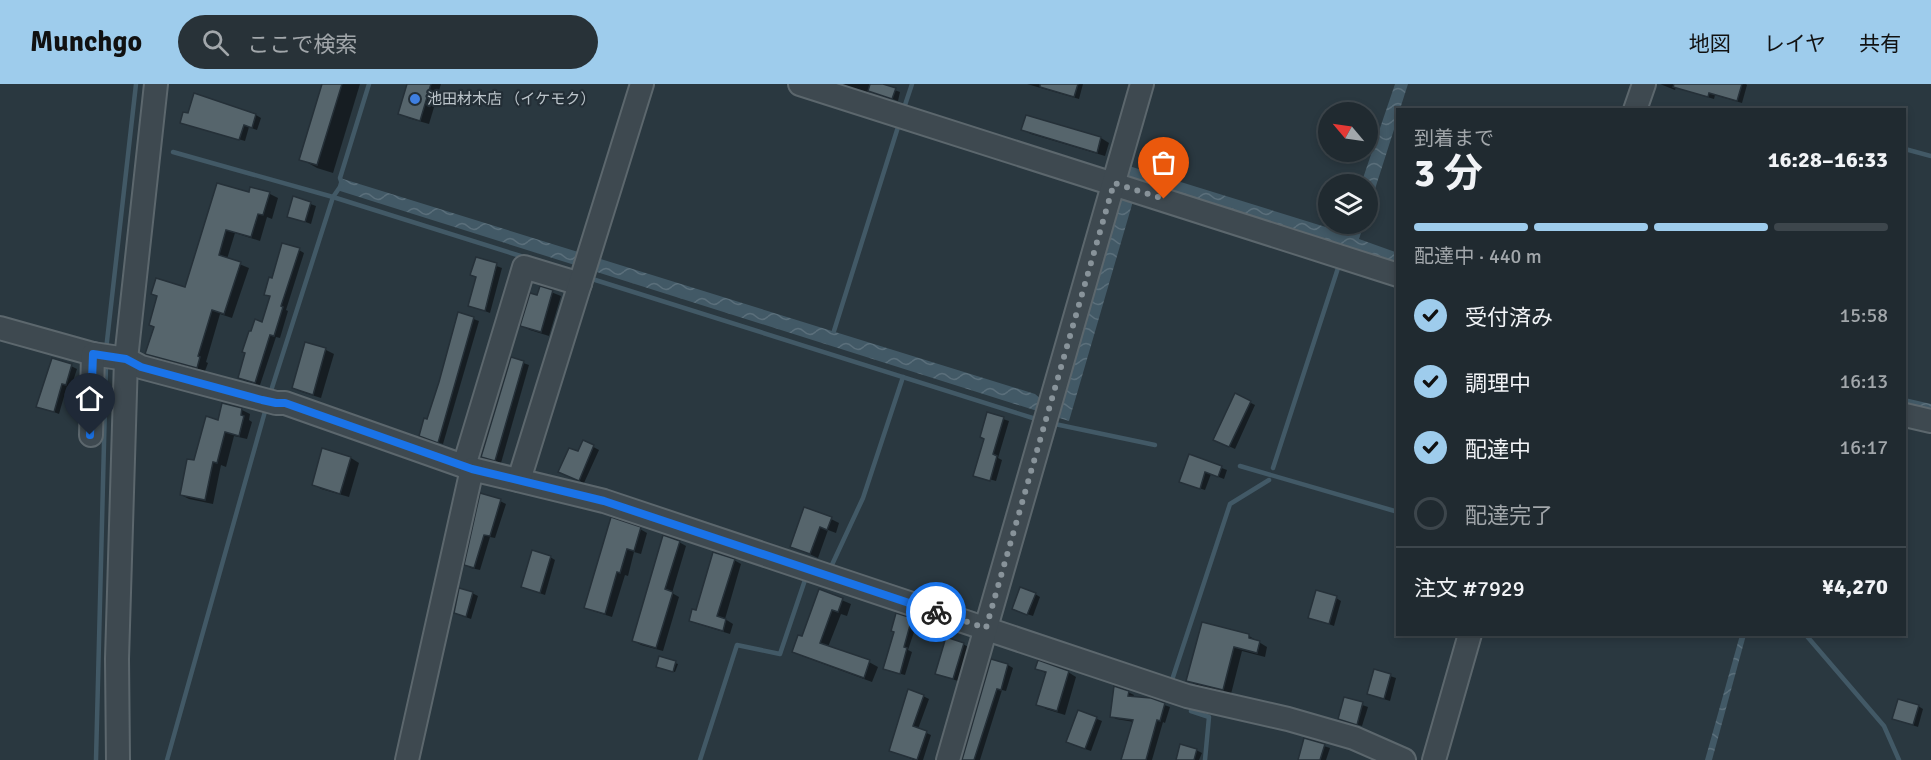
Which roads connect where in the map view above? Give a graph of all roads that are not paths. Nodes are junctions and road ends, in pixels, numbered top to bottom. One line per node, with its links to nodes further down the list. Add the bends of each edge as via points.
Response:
1 (156, 84): 12 (street)
2 (642, 84): 9 (street)
3 (800, 84): 7 (street)
4 (1142, 84): 7 (street)
5 (1644, 84): 6 (street)
6 (1636, 108)
7 (1114, 183): 8 (street); 18 (street)
8 (1396, 274)
9 (580, 284): 16 (street, via 524,267); 17 (street)
10 (0, 328): 11 (street)
11 (93, 354): 12 (street); 15 (street)
12 (126, 359): 16 (street, via 141,367 285,403); 20 (street, via 117,659)
13 (1906, 415): 14 (street)
14 (1931, 421)
15 (90, 435)
16 (468, 468): 17 (street); 21 (street)
17 (519, 480): 18 (street, via 604,501)
18 (986, 628): 22 (street); 23 (street, via 1188,696 1354,738)
19 (1469, 636): 24 (street)
20 (118, 760)
21 (407, 760)
22 (948, 760)
23 (1404, 760)
24 (1434, 760)

